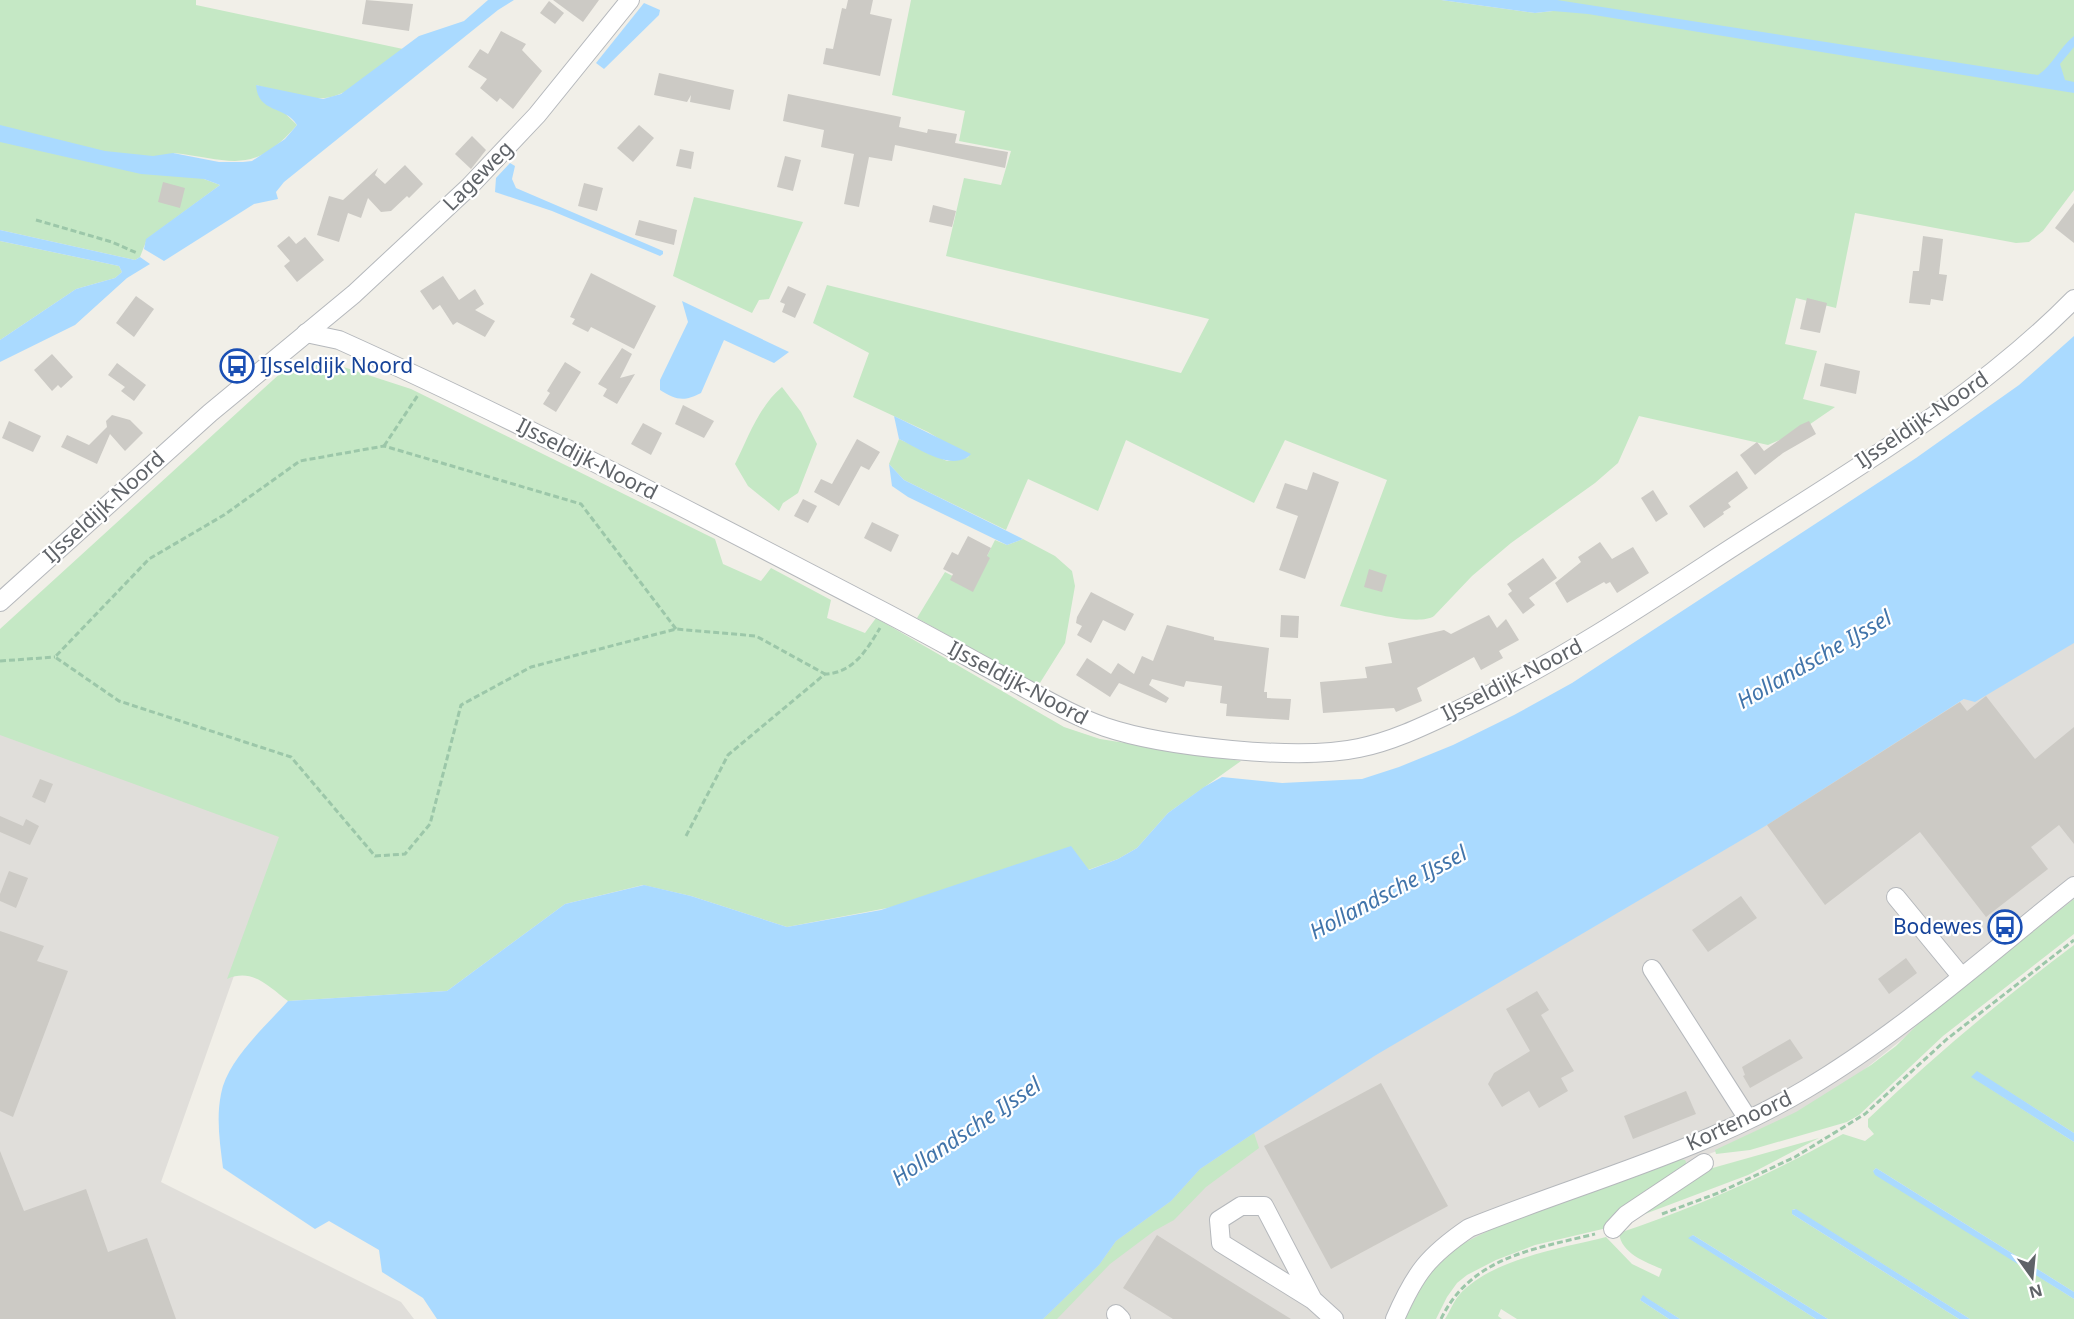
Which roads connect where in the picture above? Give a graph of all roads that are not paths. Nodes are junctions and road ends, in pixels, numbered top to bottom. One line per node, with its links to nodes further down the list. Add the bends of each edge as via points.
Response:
1 (630, 0): 3 (street, Lageweg, via 537,115 470,186)
2 (2074, 299): 3 (street, IJsseldijk-Noord, via 2026,346 1910,431 1595,637 1503,688 1384,742 1322,753 1196,745 1111,729 1076,716 583,455 339,340)
3 (306, 333): 4 (street, IJsseldijk-Noord, via 107,503)
4 (0, 602)
5 (2074, 886): 8 (street, Kortenoord)
6 (1896, 897): 8 (street)
7 (1652, 969): 9 (street)
8 (1961, 976): 9 (street, Kortenoord, via 1846,1064)
9 (1748, 1119): 14 (street, Kortenoord, via 1696,1144 1469,1228 1440,1247 1418,1272)
10 (1704, 1163): 11 (street, via 1626,1215)
11 (1613, 1229)
12 (1312, 1300): 12 (street, via 1221,1243 1219,1220 1241,1206 1264,1206); 13 (street)
13 (1334, 1319)
14 (1395, 1319)

